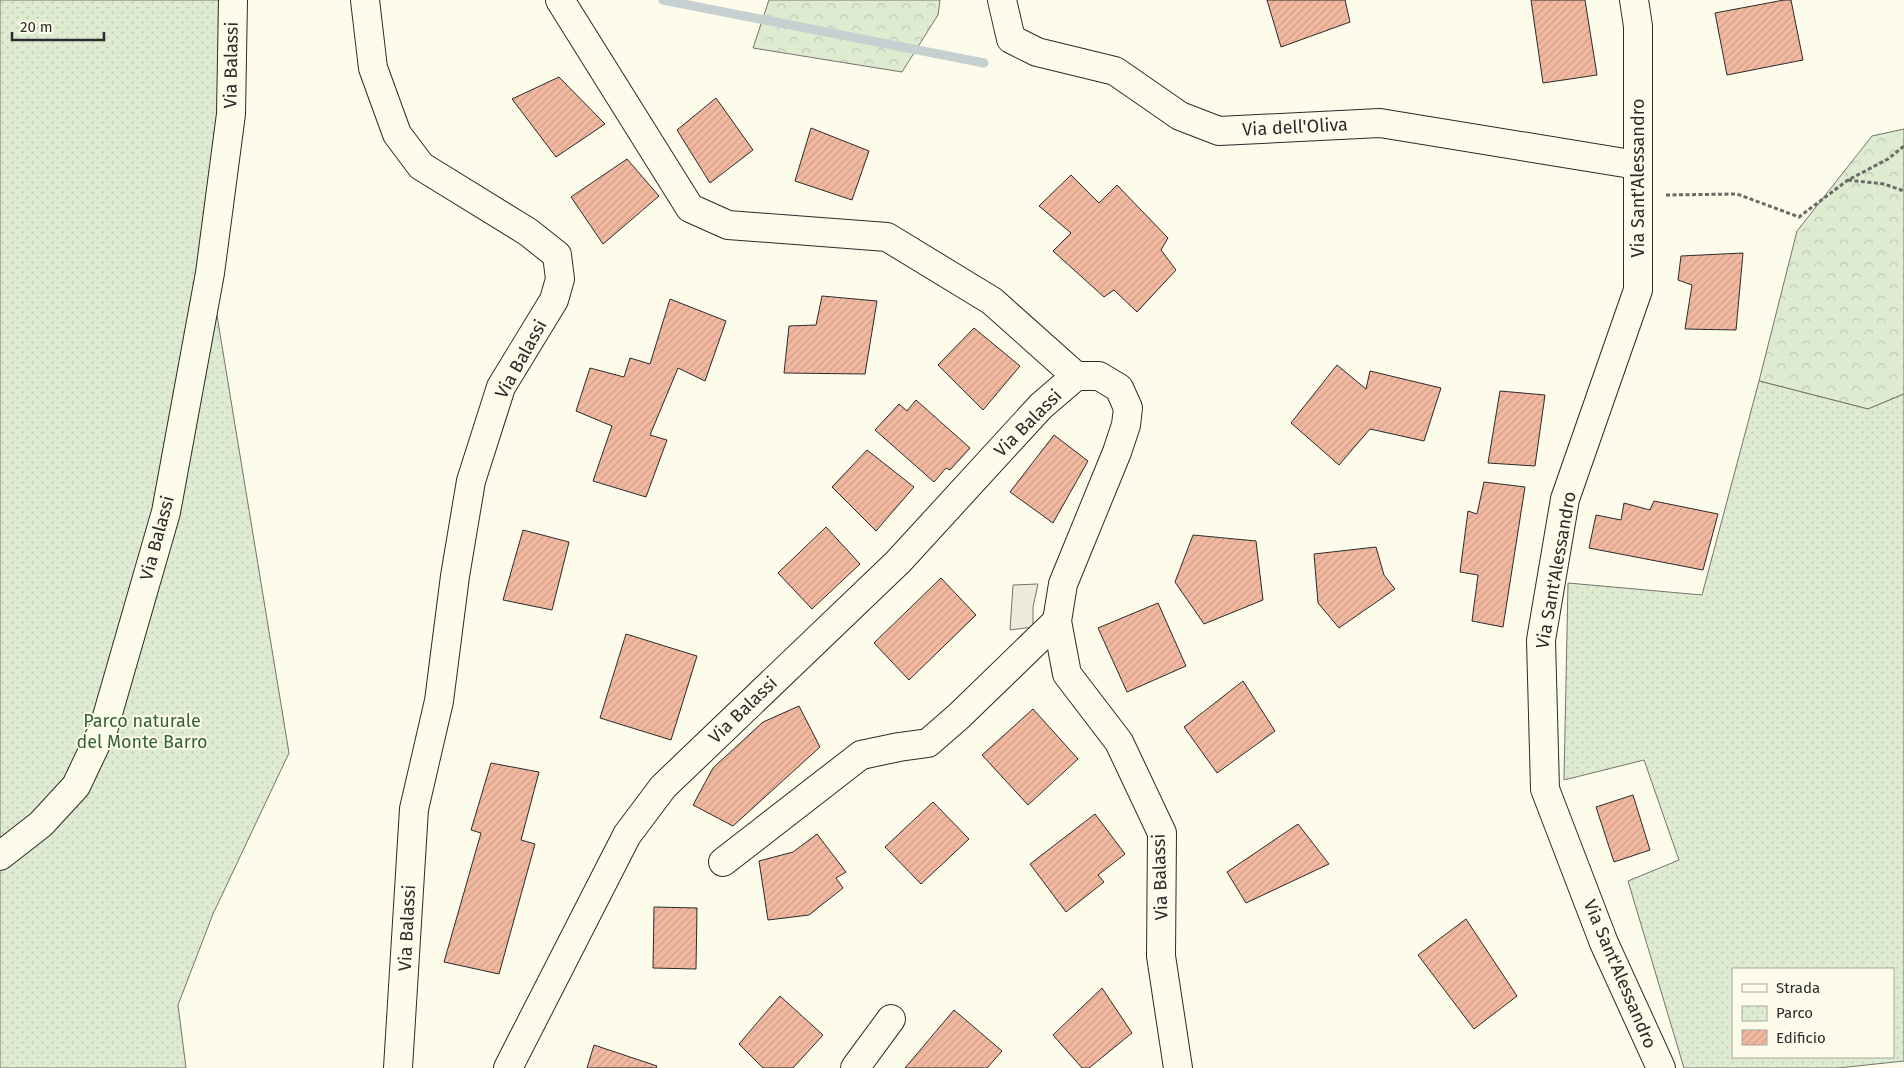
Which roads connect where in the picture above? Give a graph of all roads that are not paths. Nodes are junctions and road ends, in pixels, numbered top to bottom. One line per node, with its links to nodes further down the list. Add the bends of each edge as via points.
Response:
1 (233, 0): 9 (street, Via Balassi, via 230,123 210,273 166,512 104,727 76,786 41,824)
2 (364, 0): 12 (street, Via Balassi, via 373,68 397,134 421,166 528,232 558,255 560,279 554,300 501,387 471,481 439,701 414,809)
3 (560, 0): 7 (street, via 690,208 728,224 887,237 992,301)
4 (1002, 0): 6 (street, Via dell'Oliva, via 1011,39 1038,52 1115,71 1180,116 1219,131 1380,123)
5 (1634, 0): 6 (street, Via Sant'Alessandro, via 1638,26)
6 (1637, 165): 16 (street, Via Sant'Alessandro, via 1638,290 1565,500 1541,650 1545,789 1604,942)
7 (1076, 376): 8 (street, Via Balassi, via 1099,376 1119,388 1128,408 1117,452 1063,584); 13 (street, Via Balassi, via 1041,406 898,562 663,787 627,835)
8 (1057, 621): 10 (street, via 928,743 861,756); 15 (street, Via Balassi, via 1067,674 1119,742 1162,833 1161,956)
9 (0, 856)
10 (723, 862)
11 (891, 1019): 14 (street)
12 (398, 1068)
13 (508, 1068)
14 (855, 1068)
15 (1178, 1068)
16 (1662, 1068)

